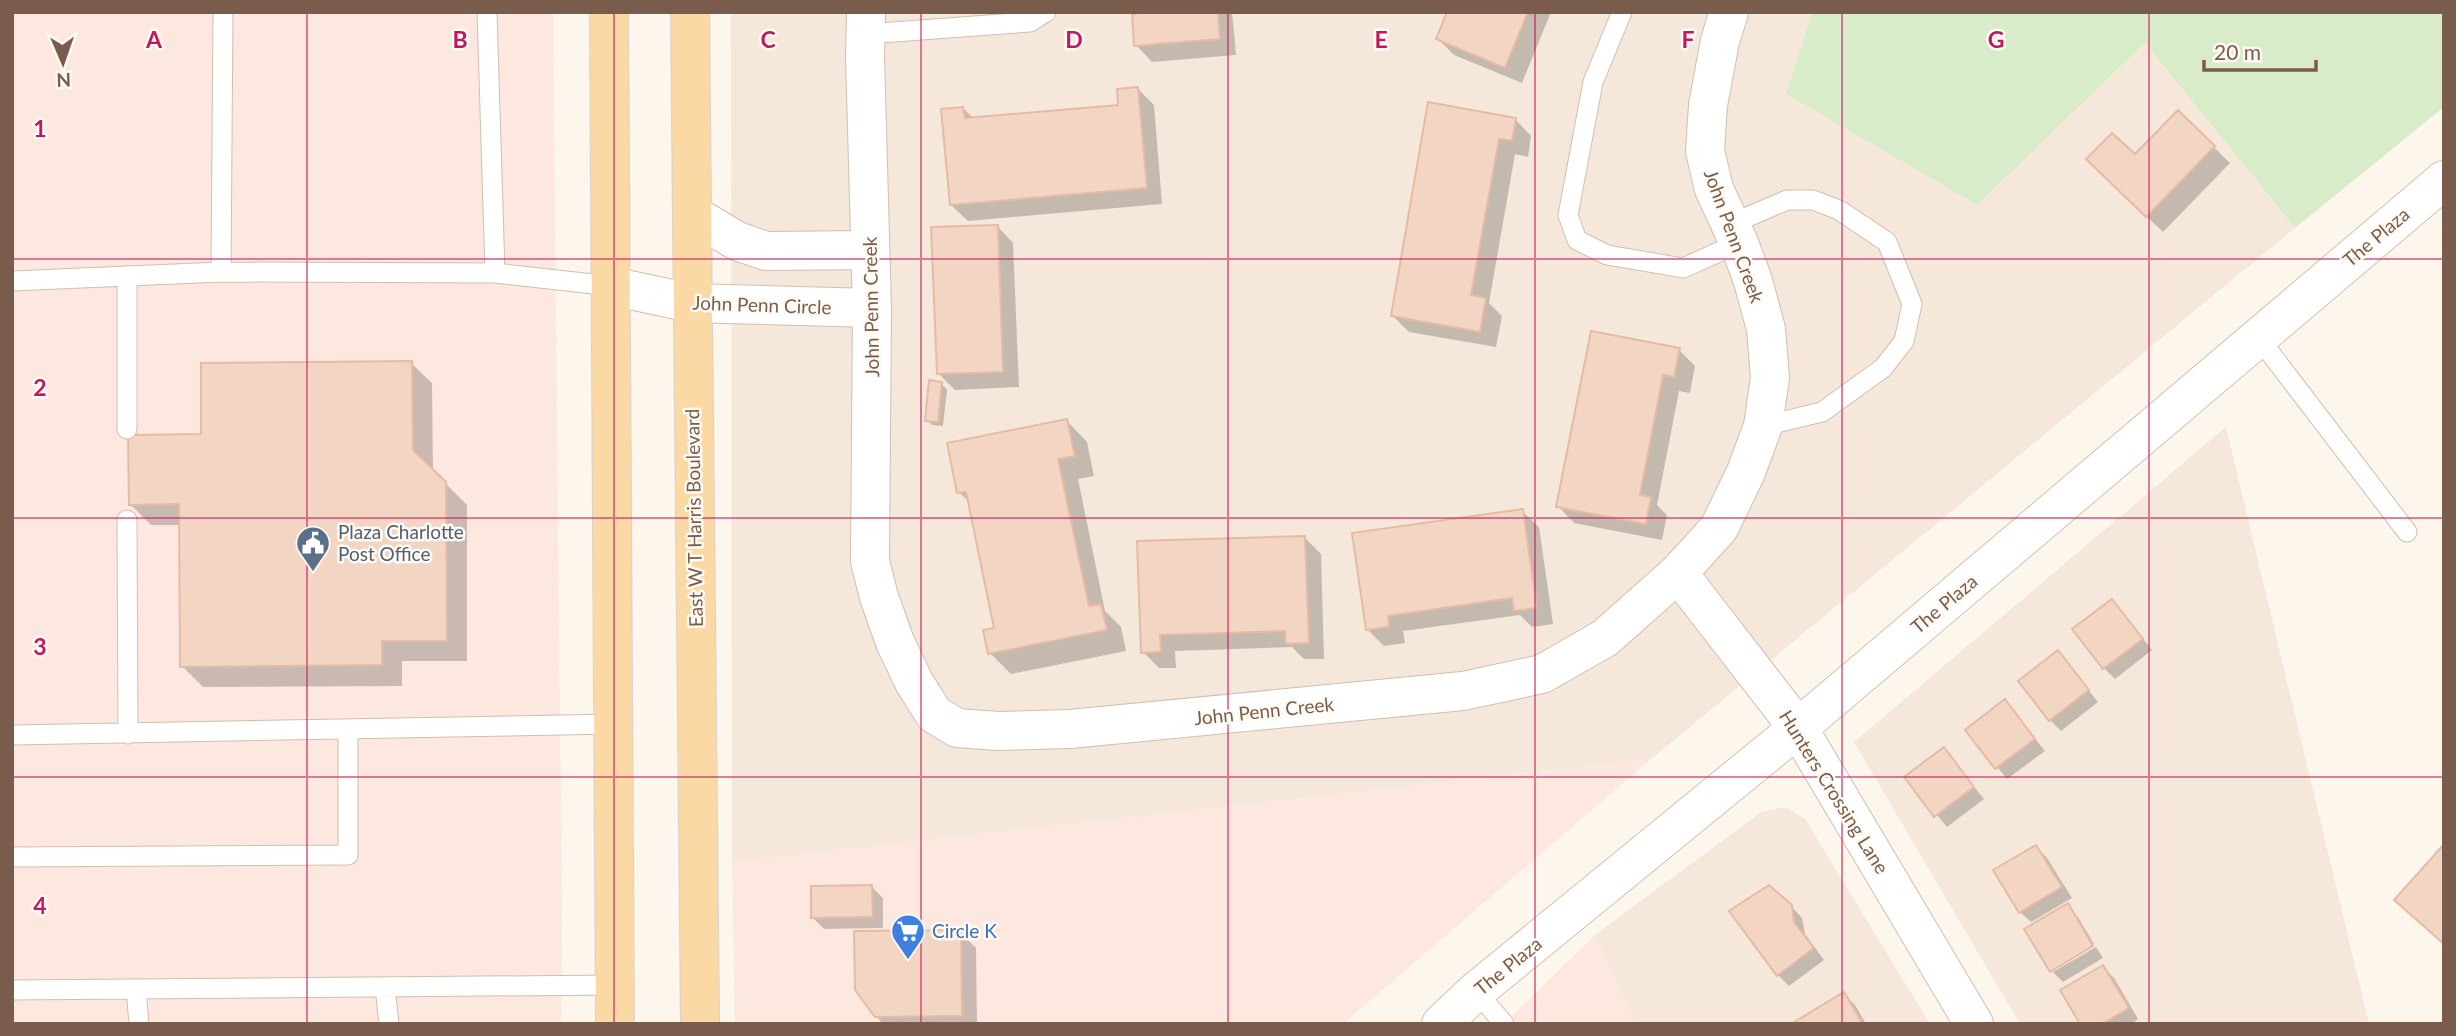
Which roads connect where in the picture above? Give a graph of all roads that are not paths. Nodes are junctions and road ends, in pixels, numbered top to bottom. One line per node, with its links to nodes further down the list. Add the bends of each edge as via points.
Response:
1 (223, 12): 13 (lane)
2 (487, 12): 14 (lane)
3 (609, 12): 17 (main road)
4 (690, 12): 10 (main road, East W T Harris Boulevard)
5 (1046, 12): 8 (lane, via 1030,22)
6 (1622, 12): 11 (lane, via 1593,82 1568,215 1577,240 1607,255 1683,268)
7 (1729, 12): 11 (street, John Penn Creek, via 1708,105 1705,151 1714,188)
8 (866, 23): 12 (street, John Penn Creek)
9 (2444, 180): 20 (street, The Plaza)
10 (692, 214): 12 (street, via 737,241 766,251); 18 (main road, East W T Harris Boulevard)
11 (1735, 234): 21 (street, John Penn Creek, via 1766,329 1770,378); 21 (lane, via 1787,200 1813,200 1839,209 1887,242 1912,304 1904,341 1883,368 1822,412)
12 (870, 250): 19 (street, John Penn Creek)
13 (221, 272): 14 (lane); 15 (lane)
14 (495, 272): 17 (lane)
15 (127, 276): 16 (lane); 22 (lane)
16 (12, 281)
17 (611, 286): 18 (street, John Penn Circle); 26 (main road)
18 (691, 303): 19 (street, John Penn Circle); 40 (main road, East W T Harris Boulevard)
19 (872, 308): 25 (street, John Penn Creek, via 870,561 895,642 914,681 934,714 957,728 1084,728 1463,691 1542,674 1605,638)
20 (2258, 337): 24 (lane); 27 (street, The Plaza)
21 (1763, 426): 25 (street, John Penn Creek, via 1719,528)
22 (127, 429)
23 (127, 520): 29 (lane)
24 (2407, 532)
25 (1678, 573): 27 (street, Hunters Crossing Lane)
26 (613, 724): 28 (lane); 32 (main road)
27 (1798, 728): 36 (street, The Plaza); 43 (street, Hunters Crossing Lane)
28 (348, 730): 29 (lane); 31 (lane, via 348,855)
29 (128, 734): 30 (lane)
30 (12, 735)
31 (12, 857)
32 (615, 985): 33 (lane); 39 (main road)
33 (386, 987): 34 (lane); 38 (lane)
34 (136, 989): 35 (lane); 37 (lane)
35 (12, 990)
36 (1476, 991): 41 (street, The Plaza); 42 (lane)
37 (139, 1024)
38 (389, 1024)
39 (615, 1024)
40 (700, 1024)
41 (1441, 1024)
42 (1504, 1024)
43 (1974, 1024)

